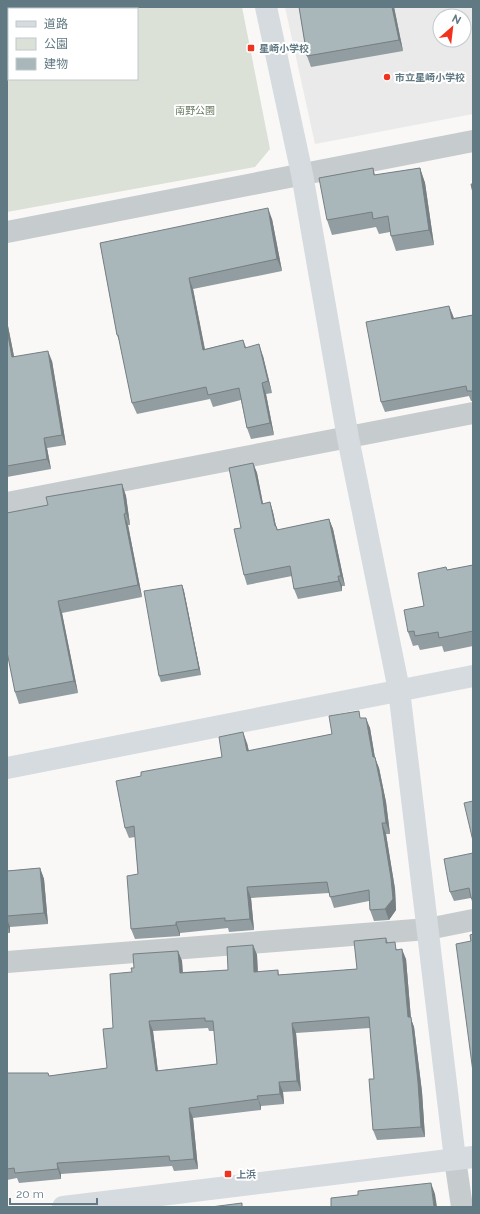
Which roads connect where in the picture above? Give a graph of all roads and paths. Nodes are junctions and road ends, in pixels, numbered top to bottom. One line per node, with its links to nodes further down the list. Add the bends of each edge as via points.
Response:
1 (266, 7): 3 (street)
2 (473, 140): 3 (street)
3 (302, 174): 4 (street); 6 (street)
4 (7, 232)
5 (473, 413): 6 (street)
6 (348, 438): 7 (street); 9 (street)
7 (7, 503)
8 (473, 676): 9 (street)
9 (399, 690): 10 (street); 12 (street)
10 (7, 768)
11 (473, 920): 12 (street)
12 (428, 929): 13 (street); 14 (street)
13 (7, 962)
14 (464, 1158): 15 (street); 16 (street)
15 (63, 1207)
16 (462, 1207)

